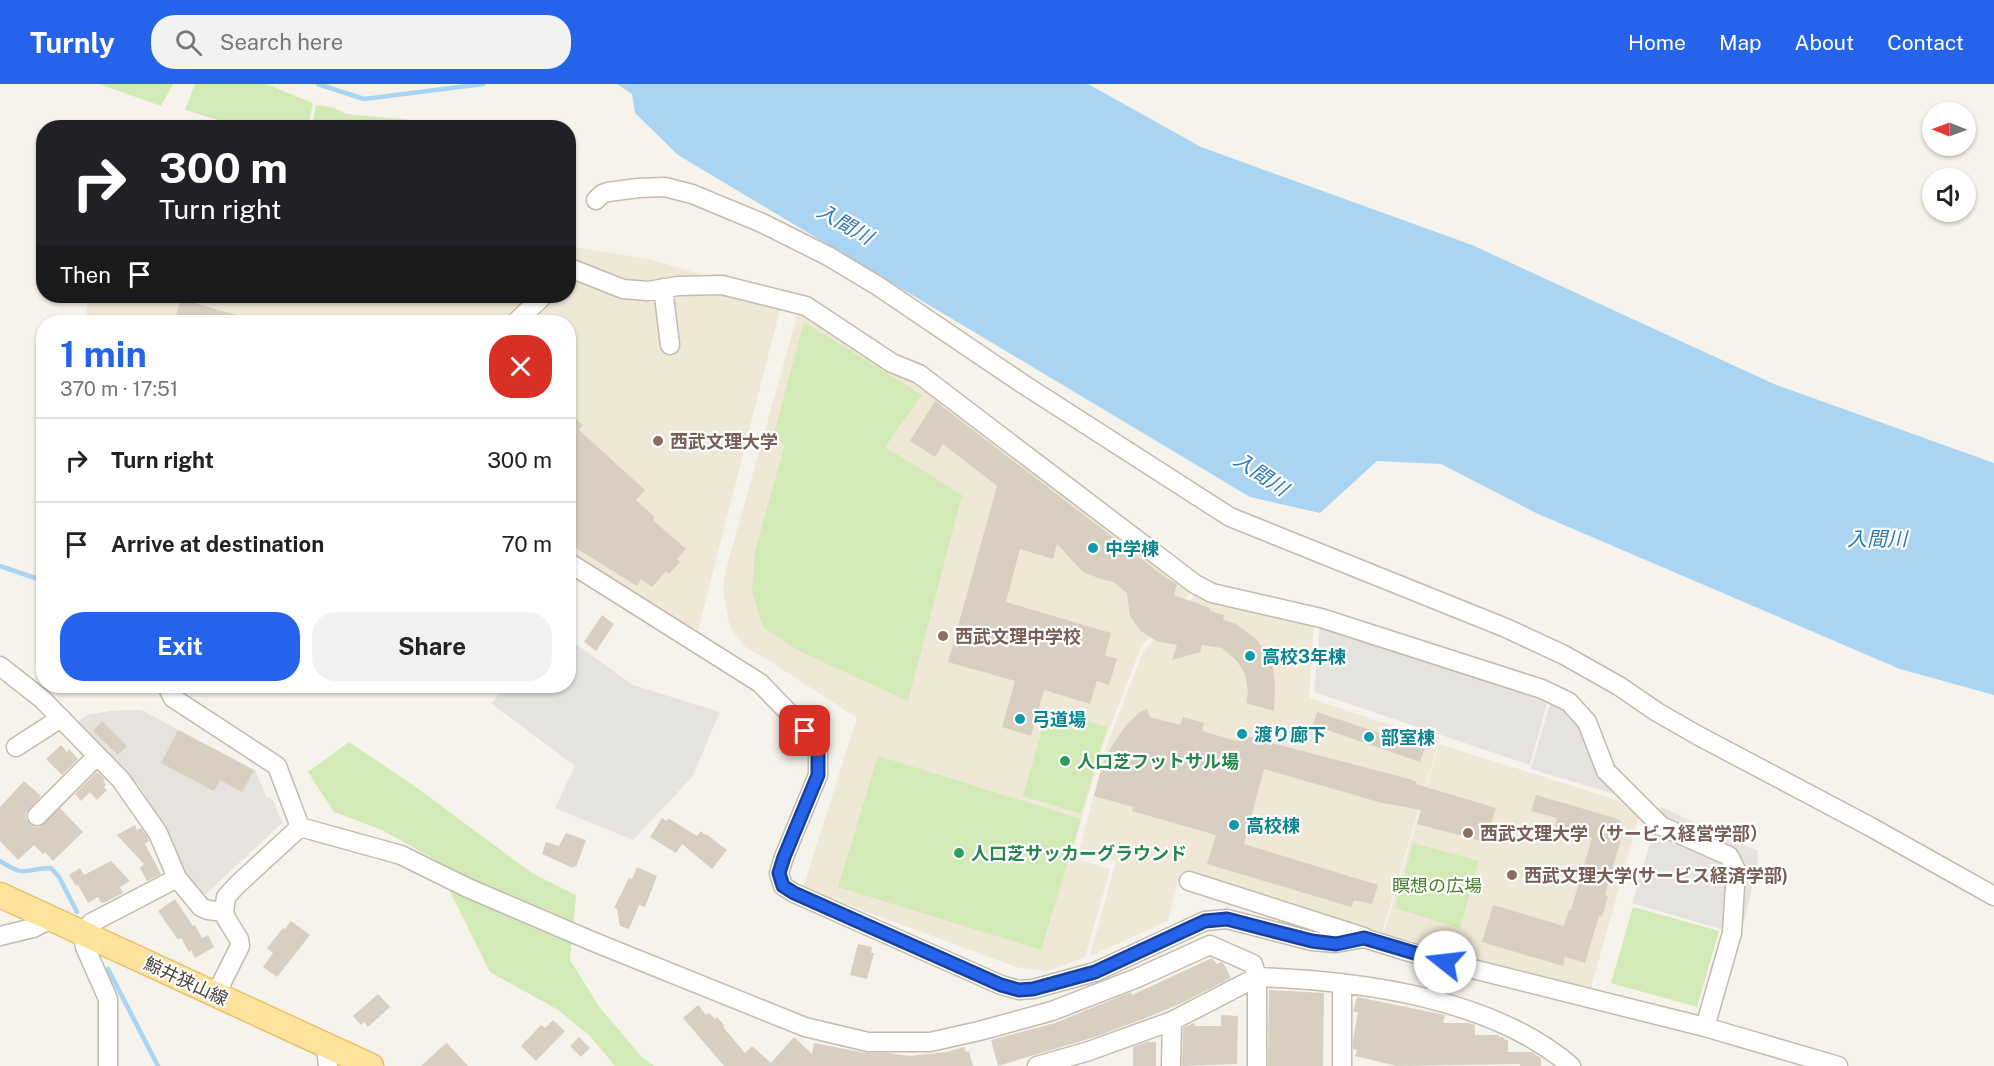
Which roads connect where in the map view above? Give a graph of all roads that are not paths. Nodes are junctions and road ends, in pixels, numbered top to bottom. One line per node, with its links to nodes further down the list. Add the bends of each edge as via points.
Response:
1 (596, 200): 18 (street, via 608,192 665,187 762,223 878,286 1230,517 1564,655 1697,735)
2 (576, 270): 3 (street, via 623,289)
3 (663, 288): 6 (street); 30 (street, via 722,285 806,306 892,363 919,374 1195,585 1212,593 1321,618 1569,702 1587,722 1606,771 1661,826 1729,856 1736,870 1732,933)
4 (536, 303): 5 (street)
5 (523, 315)
6 (670, 345)
7 (576, 567): 23 (street, via 760,683 818,747 818,775 779,873 783,886 794,893 1019,990 1095,972 1205,921 1227,919 1336,944 1364,938)
8 (0, 666): 10 (street)
9 (170, 693): 14 (street, via 277,766)
10 (61, 718): 11 (street); 12 (street)
11 (16, 747)
12 (98, 756): 13 (street); 15 (street, via 121,780 158,832)
13 (37, 816)
14 (300, 827): 19 (street, via 226,897); 25 (street, via 401,855 594,942 805,1027 868,1041 930,1041 1021,1020 1137,978 1210,945 1253,964)
15 (177, 878): 19 (street, via 201,907); 21 (street, via 91,923)
16 (1189, 881): 23 (street)
17 (0, 895): 20 (main road, 鯨井狭山線)
18 (1994, 896)
19 (224, 912): 27 (street, via 240,946)
20 (51, 919): 21 (main road, 鯨井狭山線); 22 (street)
21 (82, 933): 27 (main road, 鯨井狭山線); 33 (street, via 108,999)
22 (0, 936)
23 (1409, 952): 24 (street)
24 (1445, 962): 28 (street); 30 (street)
25 (1257, 977): 26 (street); 29 (street); 37 (street)
26 (1342, 983): 28 (street); 38 (street)
27 (216, 994): 31 (main road, 鯨井狭山線)
28 (1434, 1000): 39 (street, via 1499,1023 1554,1052)
29 (1172, 1021): 32 (street); 36 (street)
30 (1705, 1027): 40 (street)
31 (327, 1056): 34 (main road, 鯨井狭山線)
32 (1089, 1059): 35 (street)
33 (108, 1066)
34 (371, 1066)
35 (1037, 1066)
36 (1172, 1066)
37 (1257, 1066)
38 (1344, 1066)
39 (1571, 1066)
40 (1838, 1066)

